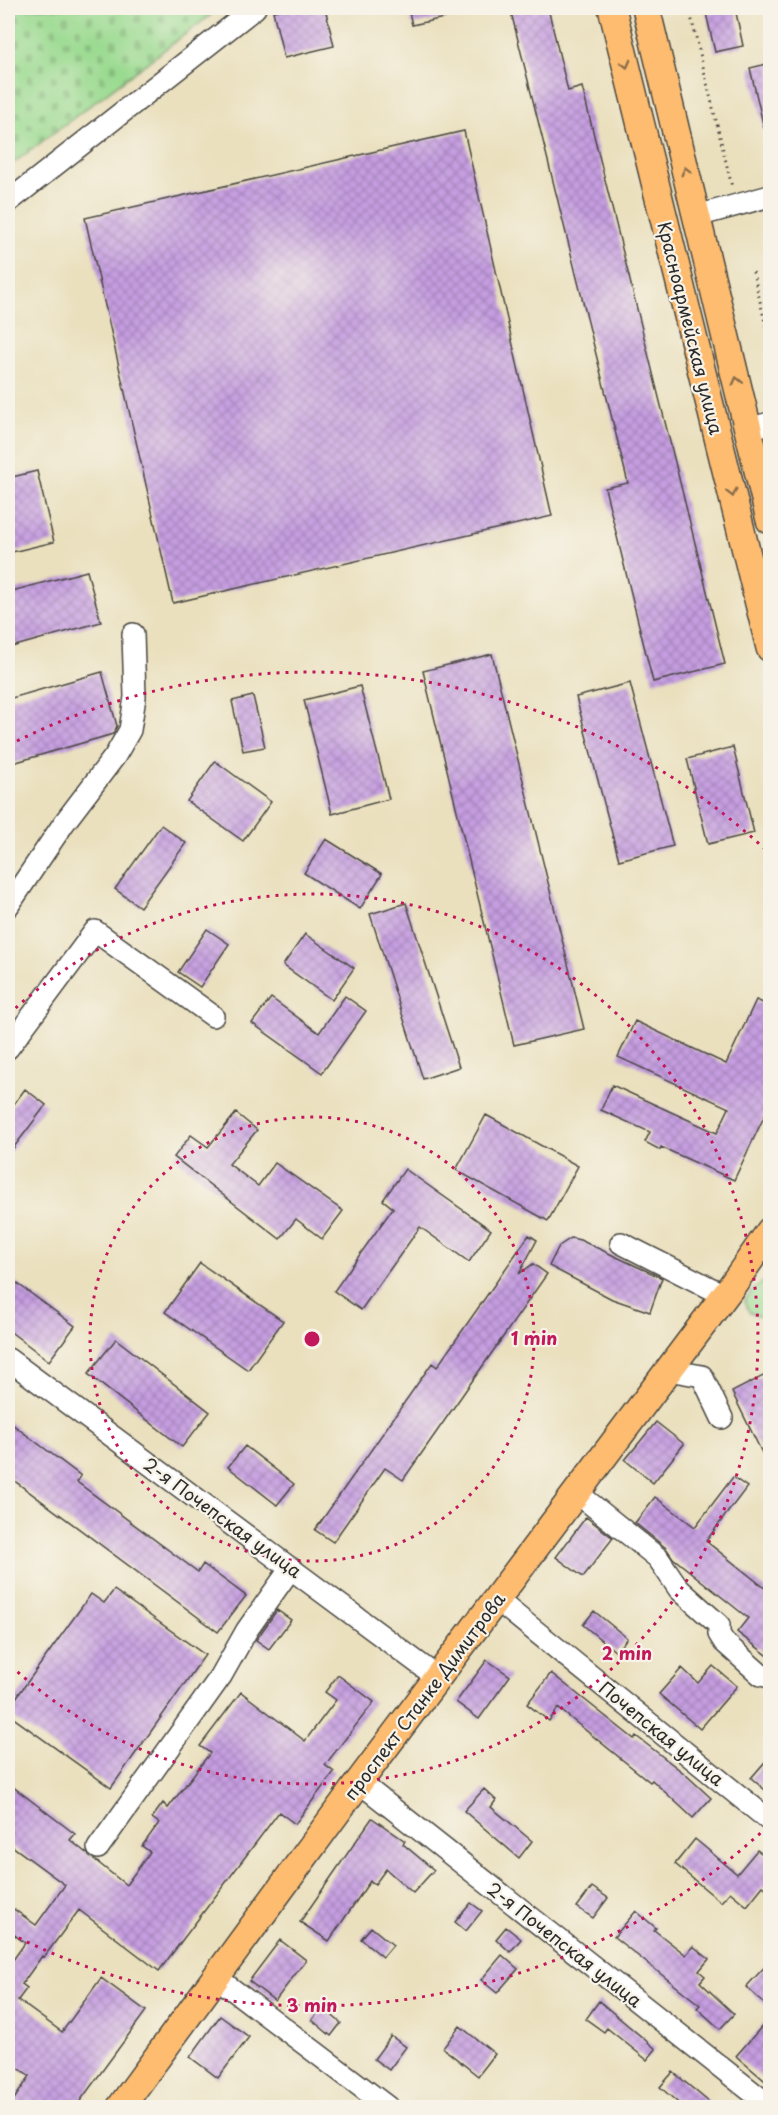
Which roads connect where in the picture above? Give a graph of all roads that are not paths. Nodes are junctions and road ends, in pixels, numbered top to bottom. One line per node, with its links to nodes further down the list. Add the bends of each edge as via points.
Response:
1 (255, 8): 5 (street)
2 (612, 8): 10 (main road, Красноармейская улица, one-way to 10)
3 (646, 8): 6 (main road, Красноармейская улица, one-way to 3)
4 (771, 196): 6 (street)
5 (8, 202)
6 (697, 216): 7 (main road, Красноармейская улица, one-way to 6)
7 (760, 426): 8 (main road, Красноармейская улица)
8 (771, 520)
9 (133, 634): 11 (street, via 135,697 130,730)
10 (771, 648)
11 (8, 906)
12 (213, 1016): 13 (street, via 95,931)
13 (8, 1047)
14 (771, 1231): 17 (main road, проспект Станке Димитрова)
15 (621, 1243): 17 (street)
16 (771, 1267): 17 (main road, проспект Станке Димитрова)
17 (727, 1291): 19 (main road, проспект Станке Димитрова)
18 (8, 1359): 22 (street, 2-я Почепская улица)
19 (668, 1370): 20 (street, via 702,1376); 21 (main road, проспект Станке Димитрова)
20 (722, 1418)
21 (576, 1492): 23 (main road, проспект Станке Димитрова); 25 (street, via 658,1558 679,1589 718,1625 724,1642 761,1675)
22 (291, 1568): 24 (street, 2-я Почепская улица); 28 (street, via 247,1630 221,1676)
23 (497, 1600): 24 (main road, проспект Станке Димитрова); 27 (street, Почепская улица)
24 (437, 1677): 26 (main road, проспект Станке Димитрова)
25 (771, 1677)
26 (359, 1782): 29 (main road, проспект Станке Димитрова); 30 (street, 2-я Почепская улица)
27 (771, 1821)
28 (98, 1848)
29 (216, 1977): 31 (main road, проспект Станке Димитрова); 32 (street)
30 (771, 2106)
31 (120, 2108)
32 (389, 2108)

